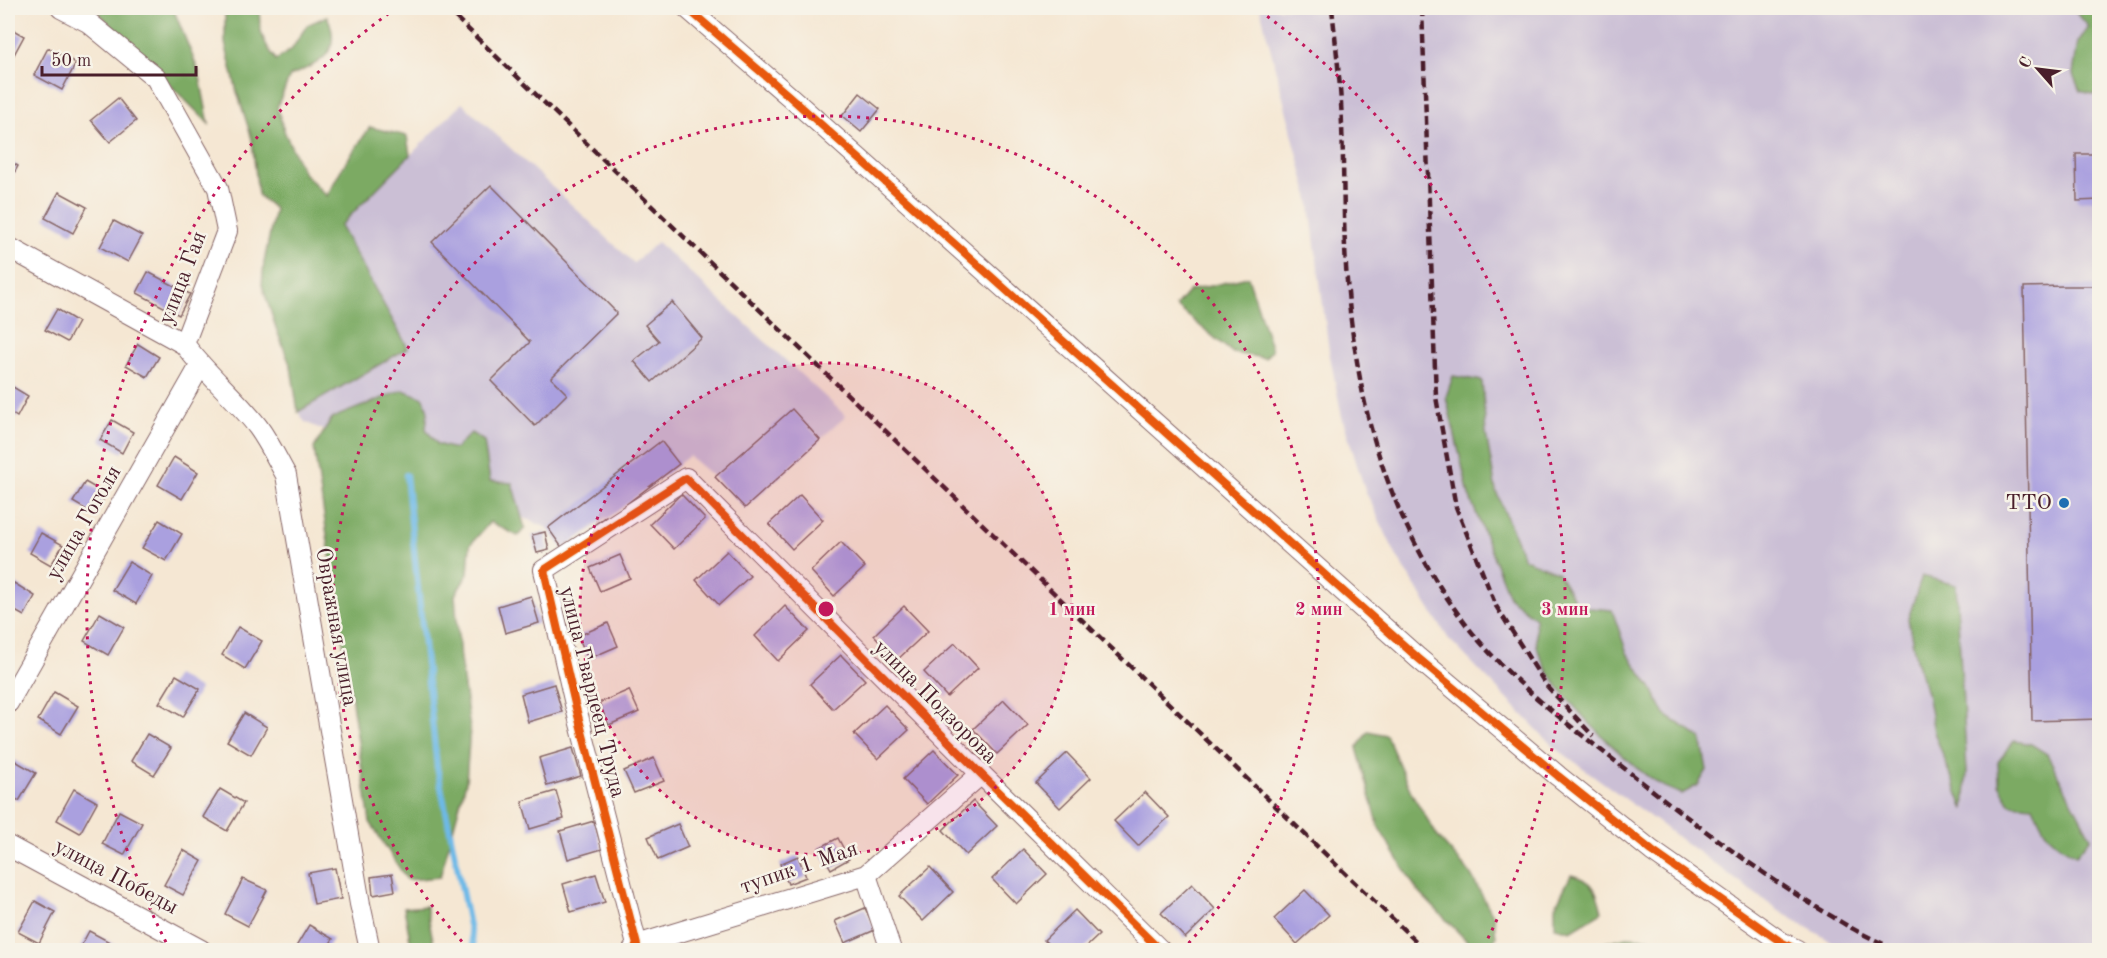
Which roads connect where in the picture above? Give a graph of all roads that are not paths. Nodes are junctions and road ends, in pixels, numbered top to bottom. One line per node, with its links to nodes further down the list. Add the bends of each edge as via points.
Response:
1 (61, 8): 4 (street, улица Гая, via 88,22 156,78 218,188 227,231)
2 (687, 8): 16 (street, via 1426,665 1652,851)
3 (8, 247): 4 (street)
4 (184, 344): 5 (street, Овражная улица)
5 (200, 366): 7 (street, улица Гоголя); 13 (street, Овражная улица, via 257,426 286,476)
6 (686, 478): 8 (street, улица Подзорова); 11 (street, улица Гвардеец Труда, via 544,570)
7 (8, 703)
8 (981, 774): 10 (street, тупик 1 Мая); 15 (street, улица Подзорова)
9 (8, 846): 12 (street, улица Победы)
10 (866, 875): 11 (street, тупик 1 Мая); 14 (street)
11 (635, 948)
12 (201, 951)
13 (370, 951)
14 (891, 951)
15 (1160, 951)
16 (1797, 951)

